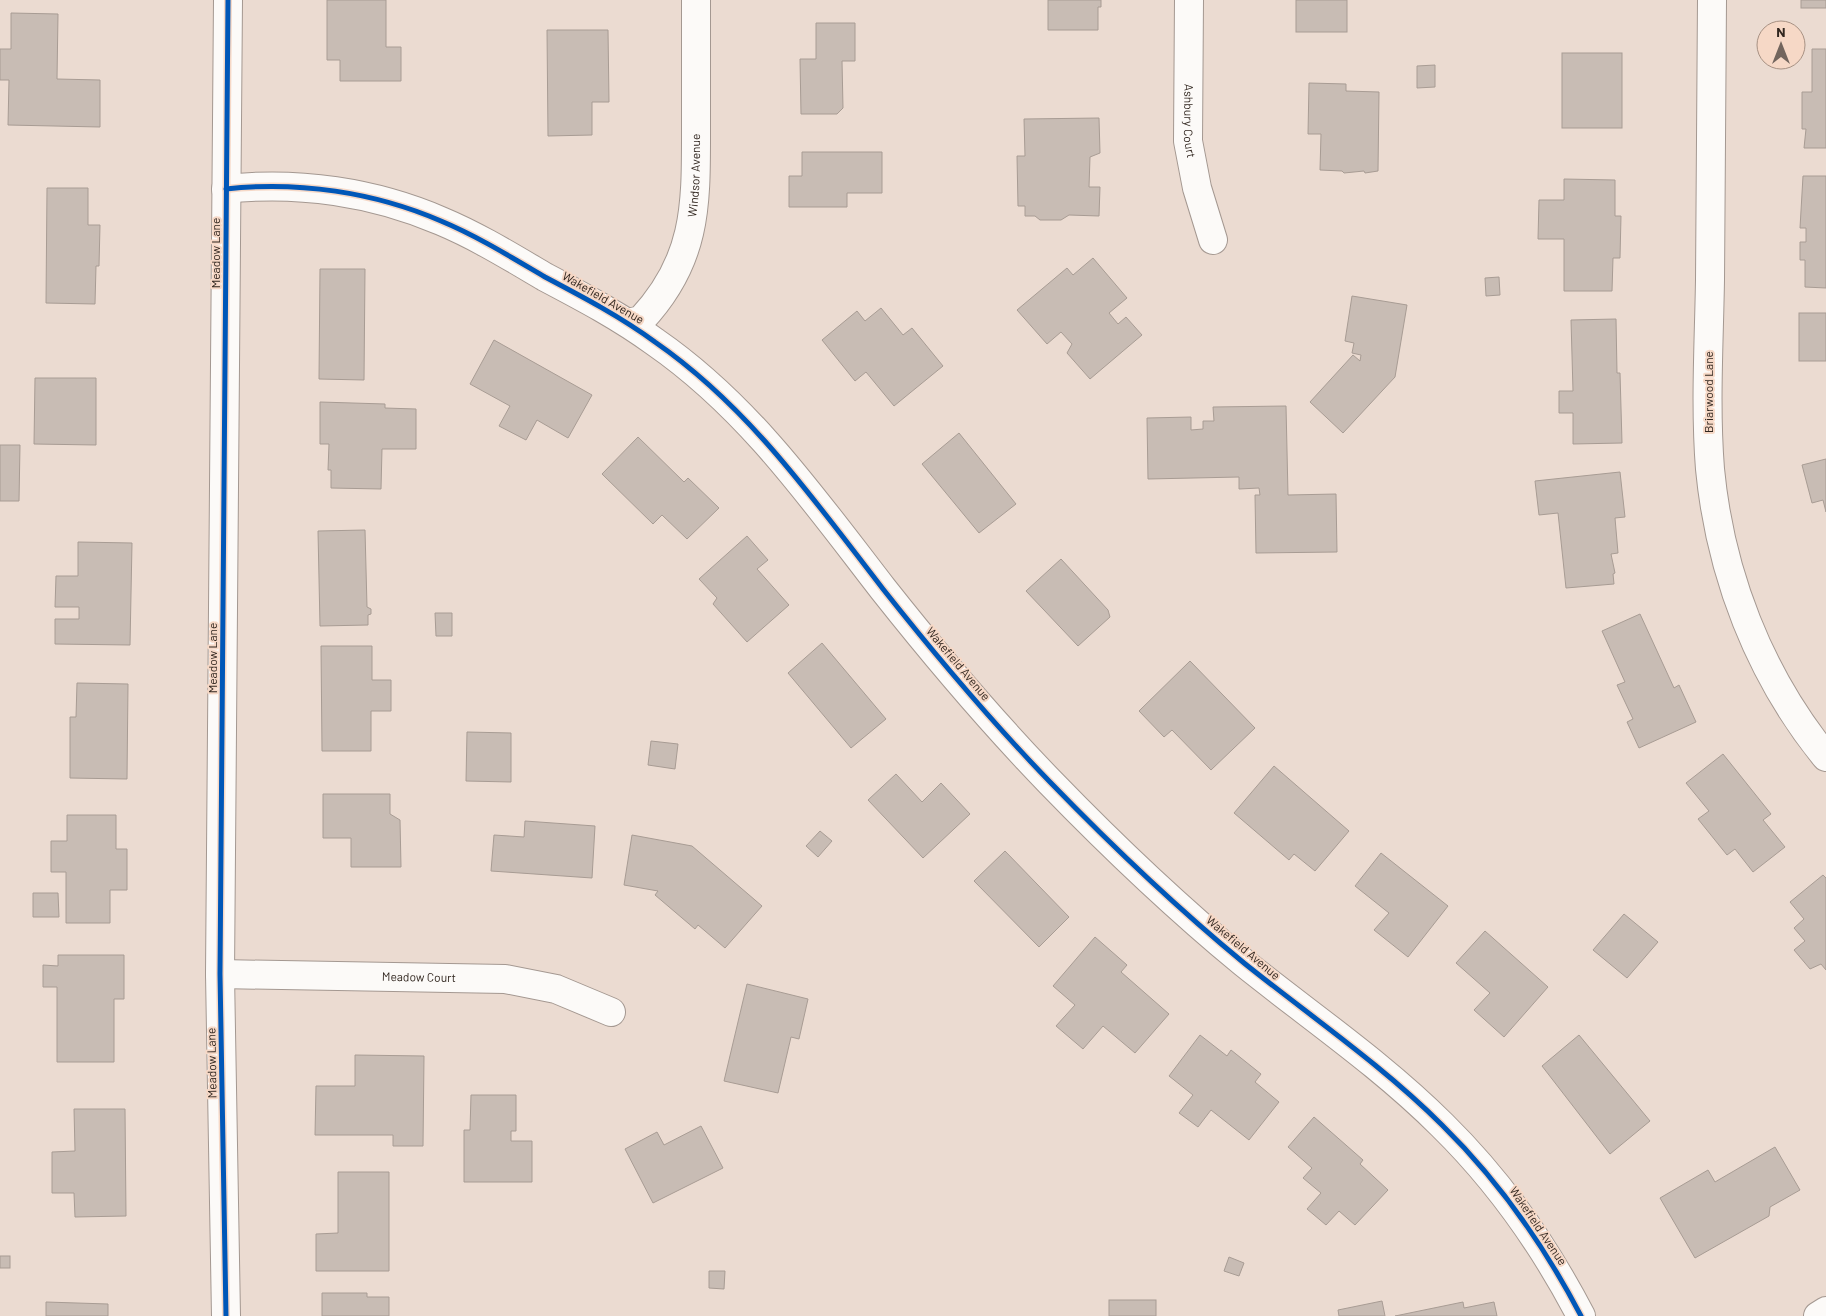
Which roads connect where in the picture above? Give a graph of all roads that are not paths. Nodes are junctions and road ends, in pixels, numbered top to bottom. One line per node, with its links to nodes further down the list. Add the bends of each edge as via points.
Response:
1 (228, 0): 5 (street, Meadow Lane)
2 (696, 0): 7 (street, Windsor Avenue, via 696,190 692,228 670,282 641,320)
3 (1189, 0): 6 (street, Ashbury Court, via 1188,141)
4 (1712, 0): 8 (street, Briarwood Lane, via 1709,432 1715,505 1731,576 1756,645 1791,709)
5 (226, 189): 7 (street, Wakefield Avenue, via 277,187 340,192 412,210 468,233); 9 (street, Meadow Lane)
6 (1213, 240)
7 (628, 323): 13 (street, Wakefield Avenue, via 690,368 762,436 937,656 1022,752 1112,844 1240,960 1414,1099 1475,1159 1536,1237)
8 (1826, 757)
9 (220, 974): 10 (street, Meadow Court, via 505,979 556,989); 12 (street, Meadow Lane)
10 (611, 1012)
11 (1826, 1311): 14 (street)
12 (226, 1316)
13 (1581, 1316)
14 (1818, 1316)

